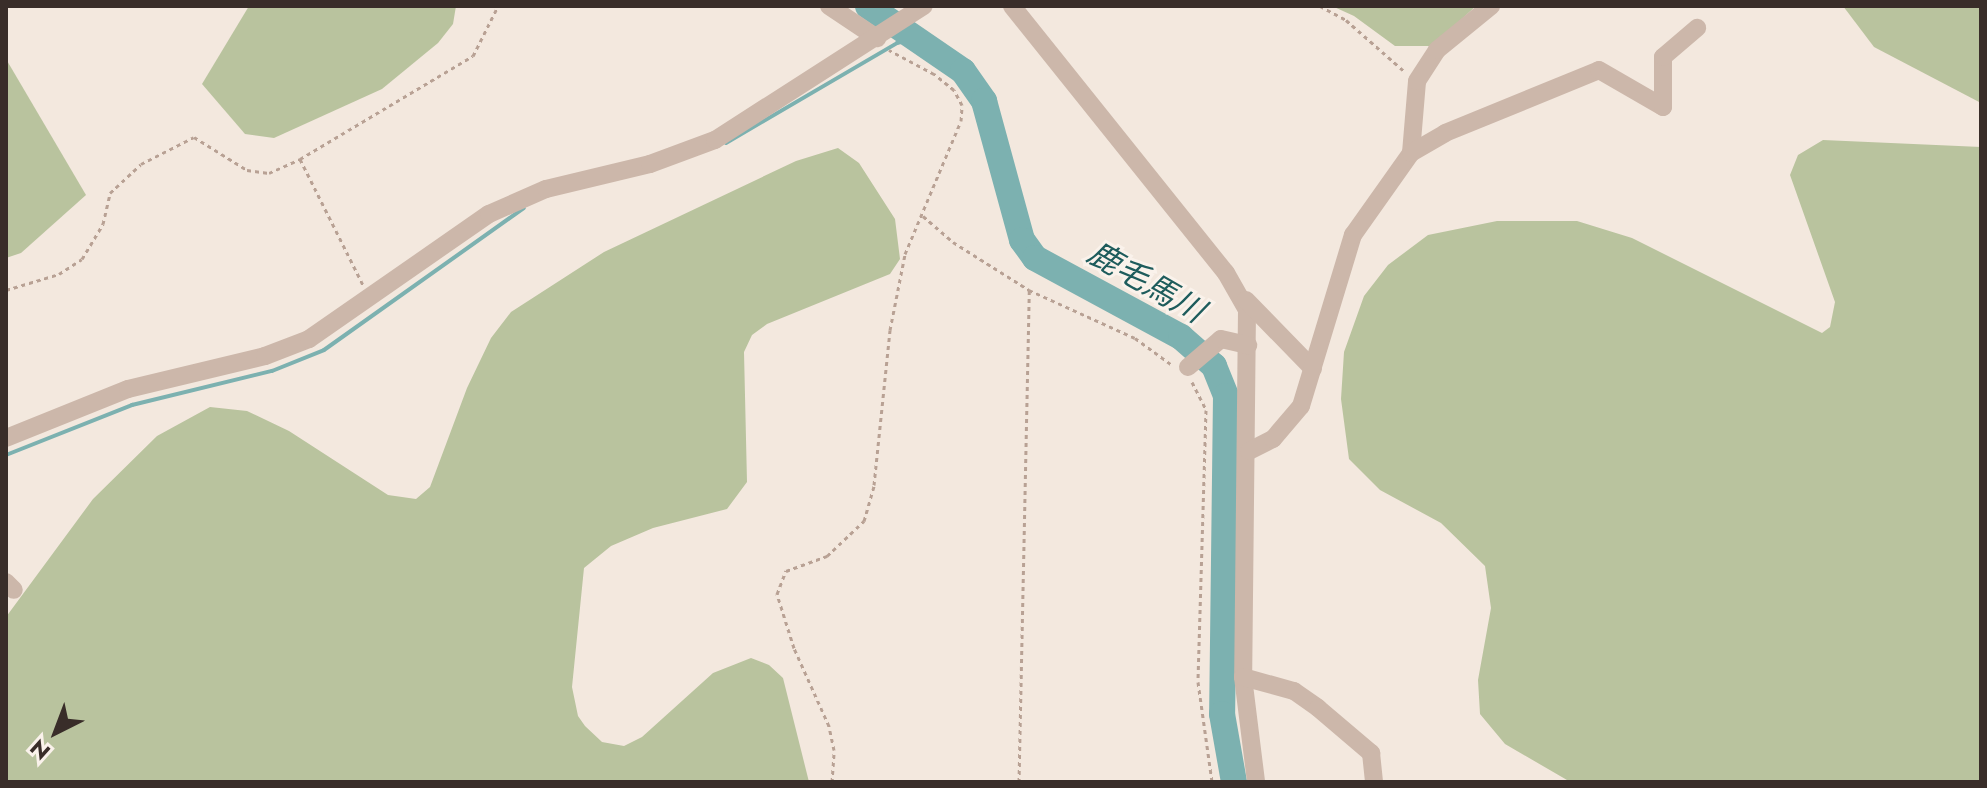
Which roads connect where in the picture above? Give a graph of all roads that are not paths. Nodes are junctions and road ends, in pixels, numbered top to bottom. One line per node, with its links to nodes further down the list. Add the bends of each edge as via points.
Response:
1 (829, 6): 6 (street)
2 (1012, 6): 8 (street)
3 (1491, 6): 7 (street, via 1437,50 1417,81)
4 (916, 11): 6 (street)
5 (1697, 28): 7 (street, via 1663,57 1663,107 1599,70 1445,133)
6 (882, 39): 12 (street, via 715,140 650,164 546,189 489,214 309,339 265,356 128,389)
7 (1411, 153): 11 (street, via 1353,235)
8 (1238, 292): 9 (street, via 1247,310); 11 (street)
9 (1248, 345): 10 (street, via 1234,340 1212,344); 13 (street)
10 (1188, 367)
11 (1313, 369): 13 (street, via 1288,426)
12 (6, 438)
13 (1249, 451): 14 (street)
14 (1243, 677): 15 (street); 16 (street, via 1294,691 1318,708 1371,753)
15 (1256, 782)
16 (1374, 782)

